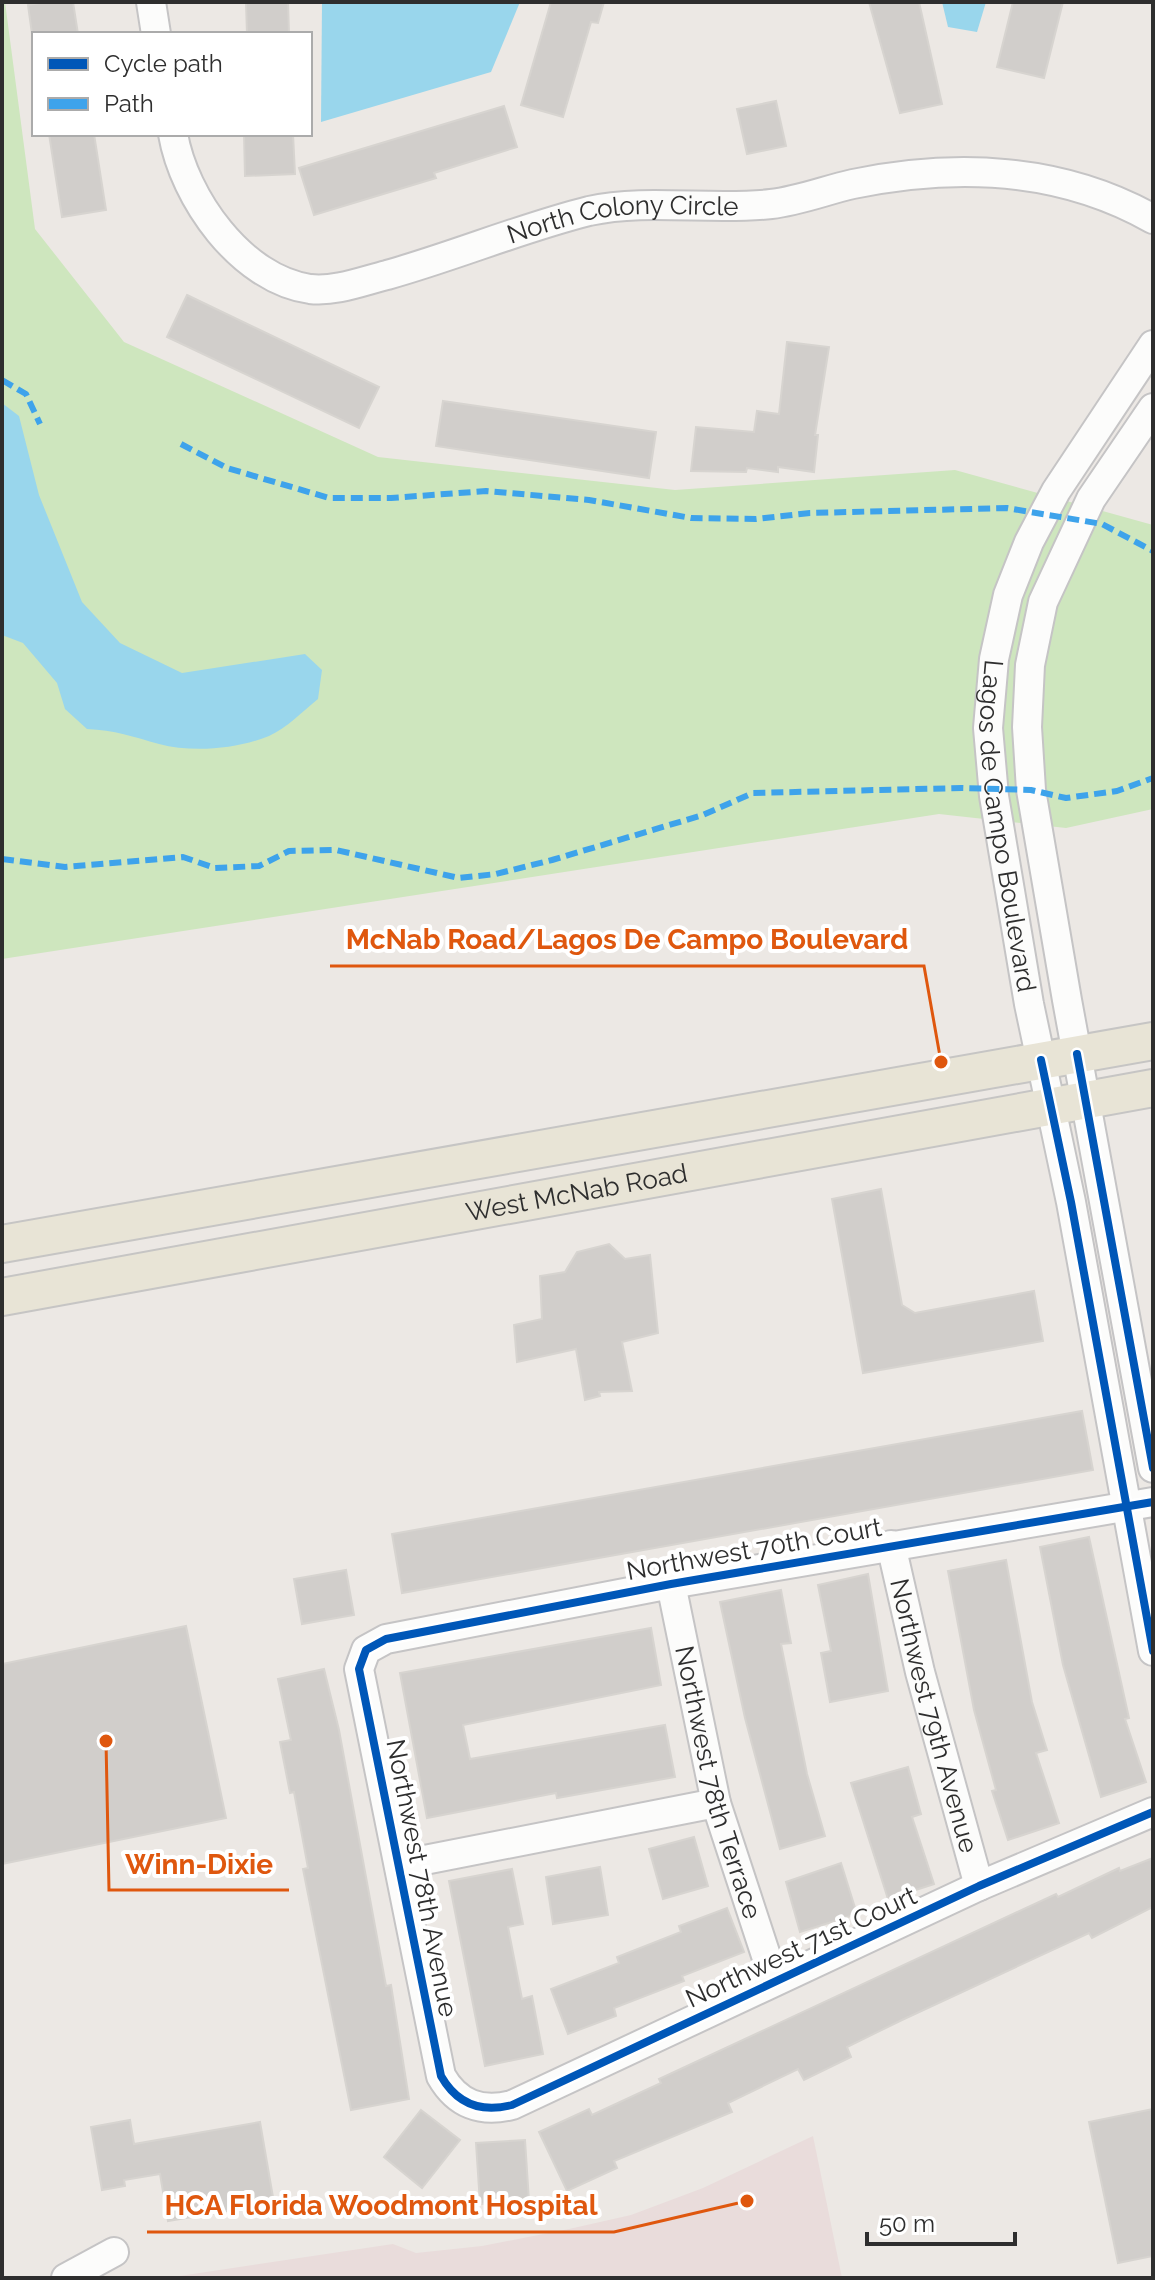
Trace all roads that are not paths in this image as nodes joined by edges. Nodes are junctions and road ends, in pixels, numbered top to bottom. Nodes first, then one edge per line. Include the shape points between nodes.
1 (151, 2) edge
2 (156, 32) edge
3 (174, 136) edge
4 (1153, 219) edge
5 (1153, 345) edge
6 (1126, 384) junction
7 (1153, 401) edge
8 (1153, 408) edge
9 (1153, 1041) edge
10 (1077, 1054) junction
11 (1041, 1060) junction
12 (1153, 1088) edge
13 (1087, 1100) junction
14 (1052, 1106) junction
15 (673, 1124) junction
16 (562, 1194) junction
17 (2, 1244) edge
18 (2, 1297) edge
19 (1147, 1410) edge
20 (1112, 1429) junction
21 (1152, 1451) edge
22 (1140, 1504) edge
23 (891, 1545) junction
24 (671, 1584) junction
25 (366, 1650) joint
26 (1153, 1651) edge
27 (716, 1803) junction
28 (1153, 1812) edge
29 (399, 1865) junction
30 (979, 1886) junction
31 (774, 1980) junction
32 (466, 2103) joint
33 (114, 2252) dead end
34 (66, 2278) edge

1 - 2 street
3 - 4 street, North Colony Circle via 184,178 215,226 260,268 312,289 430,263 591,211 775,204 852,184 934,173 1003,172 1066,182 1128,204
5 - 6 street, Lagos de Campo Boulevard
6 - 7 street
6 - 11 street, Lagos de Campo Boulevard via 1029,542 1008,595 994,659 988,728 994,796
8 - 10 street, Lagos de Campo Boulevard via 1091,499 1065,548 1043,602 1030,665 1031,790
9 - 10 main road, West McNab Road
10 - 11 main road, West McNab Road
10 - 13 street, Lagos de Campo Boulevard
11 - 14 street, Lagos de Campo Boulevard
11 - 15 main road, West McNab Road
12 - 13 main road, West McNab Road
13 - 14 main road, West McNab Road
13 - 19 street, Lagos de Campo Boulevard
14 - 16 main road, West McNab Road
14 - 20 street, Lagos de Campo Boulevard
15 - 16 main road via 674,1147 668,1155 587,1169
15 - 17 main road, West McNab Road
16 - 18 main road, West McNab Road
19 - 20 street
19 - 21 street, Lagos de Campo Boulevard
20 - 21 street
20 - 22 street, Lagos de Campo Boulevard
22 - 23 street, Northwest 70th Court
22 - 26 street, Lagos de Campo Boulevard
23 - 24 street, Northwest 70th Court
23 - 30 street, Northwest 79th Avenue
24 - 25 street, Northwest 70th Court via 386,1639
24 - 27 street, Northwest 78th Terrace
25 - 29 street, Northwest 78th Avenue via 359,1669
27 - 29 street
27 - 31 street, Northwest 78th Terrace
28 - 30 street, Northwest 71st Court
29 - 32 street, Northwest 78th Avenue via 441,2076 450,2092
30 - 31 street, Northwest 71st Court
31 - 32 street, Northwest 71st Court via 512,2105 492,2110
33 - 34 street

